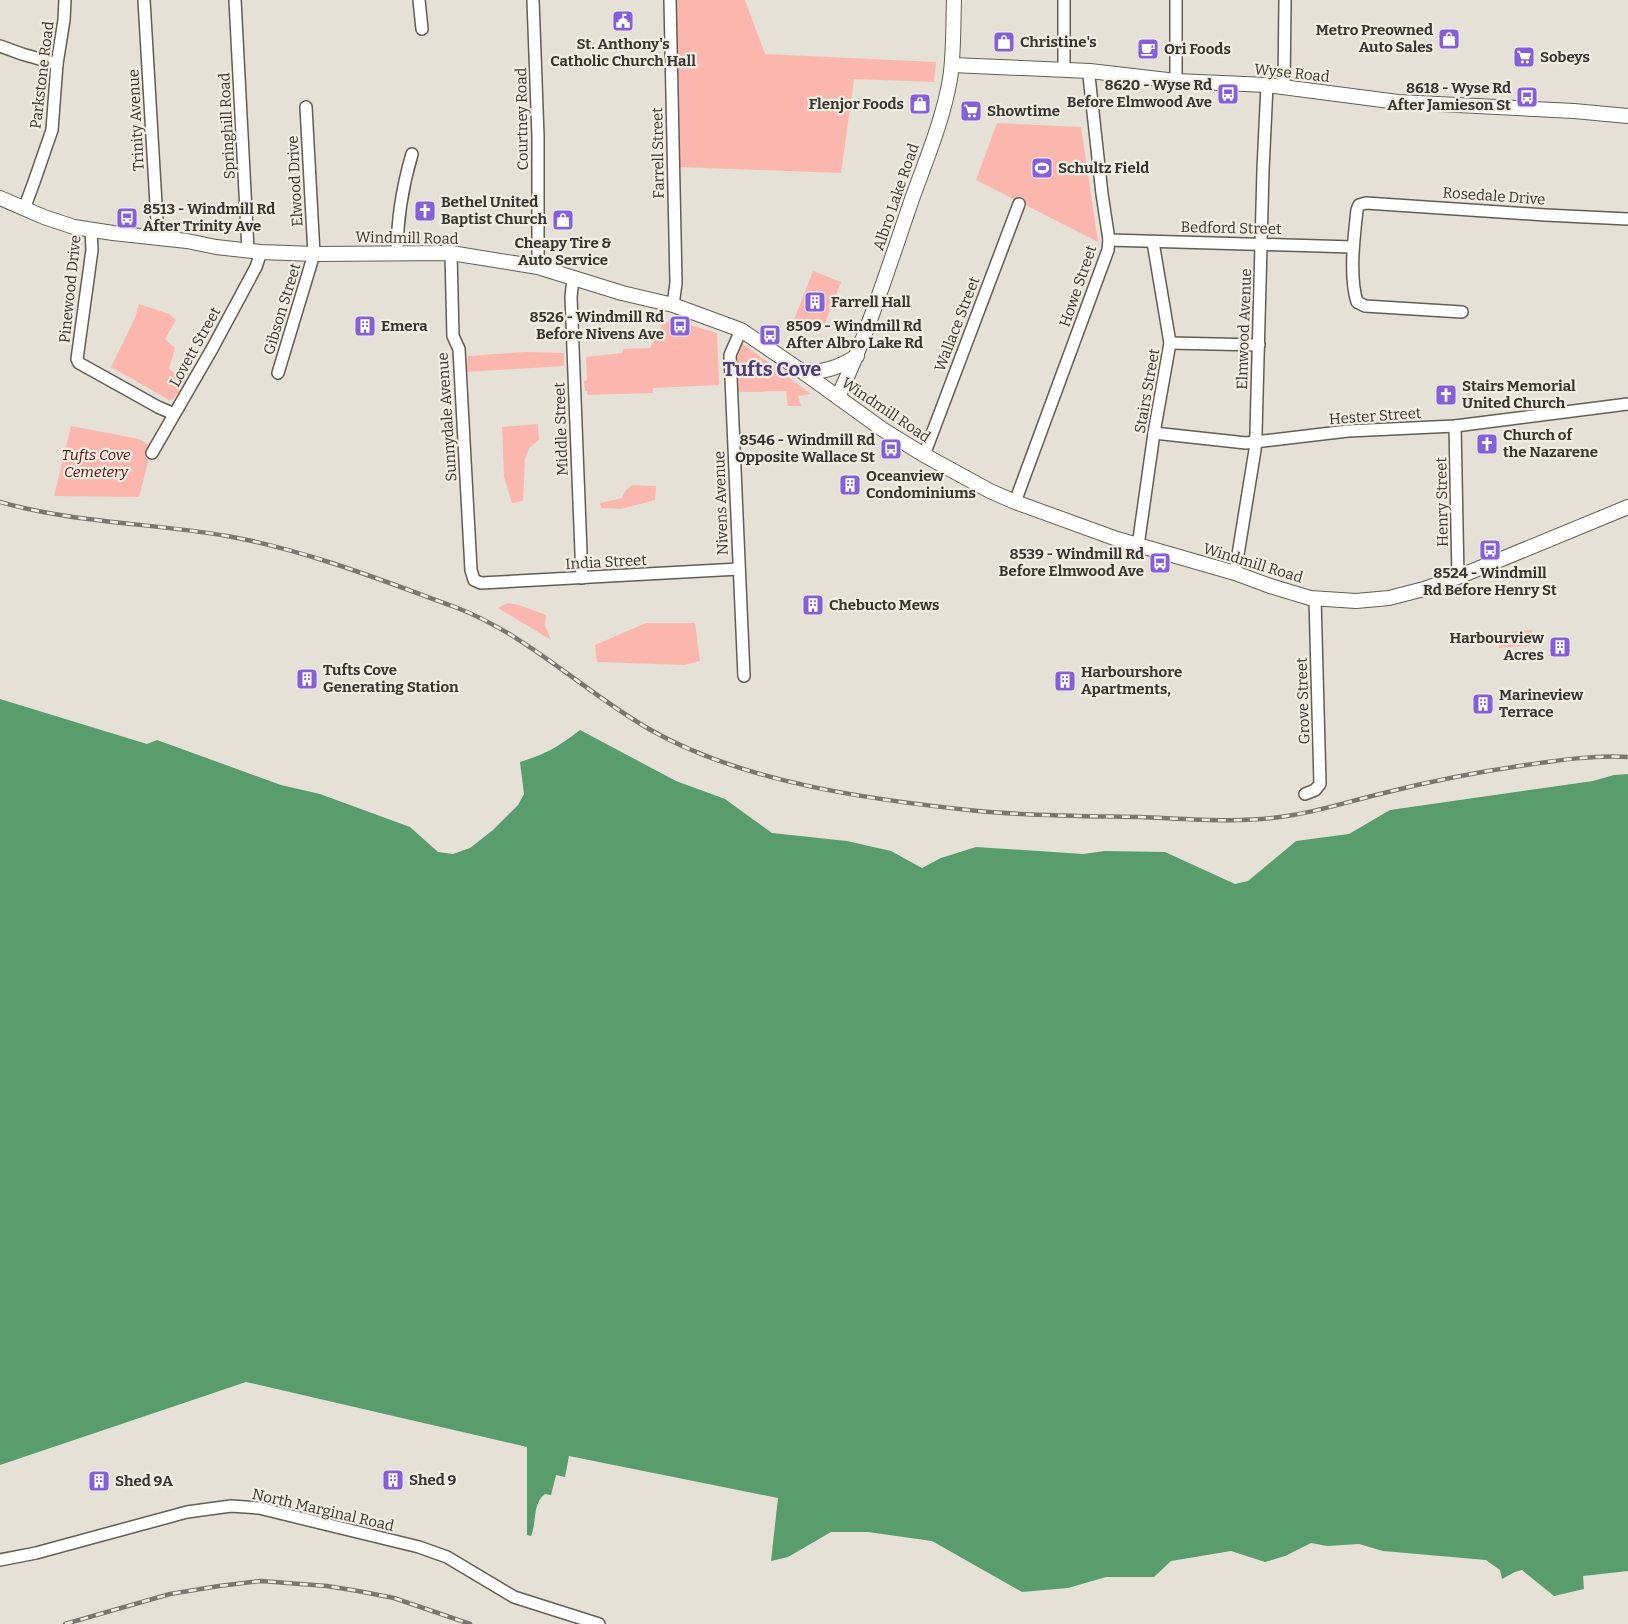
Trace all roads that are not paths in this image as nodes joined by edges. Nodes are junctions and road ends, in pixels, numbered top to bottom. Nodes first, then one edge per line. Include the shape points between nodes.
1 (65, 0) edge
2 (144, 0) edge
3 (235, 0) edge
4 (420, 0) edge
5 (533, 0) edge
6 (670, 0) edge
7 (954, 0) edge
8 (1064, 0) edge
9 (1176, 0) edge
10 (1285, 0) edge
11 (422, 29) dead end
12 (0, 46) edge
13 (58, 64) junction
14 (952, 64) junction
15 (1064, 70) junction
16 (1090, 71) junction
17 (1176, 81) junction
18 (1267, 86) junction
19 (1284, 88) junction
20 (306, 107) dead end
21 (1628, 116) edge
22 (412, 154) dead end
23 (0, 198) edge
24 (1019, 204) dead end
25 (24, 209) junction
26 (1628, 219) edge
27 (91, 229) junction
28 (158, 238) junction
29 (1109, 240) junction
30 (1152, 242) junction
31 (1262, 244) junction
32 (1354, 247) junction
33 (254, 251) junction
34 (451, 253) junction
35 (314, 254) junction
36 (397, 254) junction
37 (538, 268) junction
38 (573, 279) junction
39 (673, 305) junction
40 (1462, 312) dead end
41 (741, 330) junction
42 (1170, 344) junction
43 (1259, 345) junction
44 (857, 355) junction
45 (802, 372) junction
46 (278, 373) dead end
47 (838, 397) junction
48 (1628, 404) edge
49 (174, 414) junction
50 (1455, 426) junction
51 (1154, 433) junction
52 (1256, 442) junction
53 (152, 454) dead end
54 (924, 455) junction
55 (1015, 502) junction
56 (1628, 507) edge
57 (1138, 546) junction
58 (739, 569) junction
59 (1235, 573) junction
60 (1458, 577) junction
61 (582, 578) junction
62 (474, 580) joint
63 (1315, 598) junction
64 (744, 676) dead end
65 (1305, 794) dead end
66 (0, 1560) edge
67 (599, 1624) edge

1 - 13 street, Parkstone Road
2 - 28 street, Trinity Avenue
3 - 33 street, Springhill Road
4 - 11 street
5 - 37 street, Courtney Road
6 - 39 street, Farrell Street via 676,282
7 - 14 main road, Albro Lake Road
8 - 15 street
9 - 17 street
10 - 19 street
12 - 13 street
13 - 25 street, Parkstone Road via 52,130
14 - 15 main road, Wyse Road
14 - 44 main road, Albro Lake Road via 940,118
15 - 16 main road, Wyse Road
16 - 17 main road, Wyse Road
16 - 29 street, Howe Street
17 - 18 main road, Wyse Road
18 - 19 main road, Wyse Road
18 - 31 street, Elmwood Avenue
19 - 21 main road, Wyse Road via 1398,102
20 - 35 street, Elwood Drive
22 - 36 street via 402,187
23 - 25 main road, Windmill Road
24 - 54 street, Wallace Street
25 - 27 main road, Windmill Road via 74,227
26 - 32 street, Rosedale Drive via 1366,203 1359,205 1357,210
27 - 28 main road, Windmill Road
27 - 49 street, Pinewood Drive via 92,250 76,359
28 - 33 main road, Windmill Road
29 - 30 street, Bedford Street
29 - 55 street, Howe Street
30 - 31 street, Bedford Street
30 - 42 street, Stairs Street
31 - 32 street, Bedford Street
31 - 43 street, Elmwood Avenue
32 - 40 street via 1354,293 1357,302 1365,306
33 - 35 main road, Windmill Road
33 - 49 street, Lovett Street via 256,267
34 - 36 main road, Windmill Road
34 - 37 main road, Windmill Road
34 - 62 street, Sunnydale Avenue via 453,336 459,350 470,570
35 - 36 main road, Windmill Road
35 - 46 street, Gibson Street
37 - 38 main road, Windmill Road
38 - 39 main road, Windmill Road
38 - 61 street, Middle Street via 571,297
39 - 41 main road, Windmill Road
41 - 45 main road, Windmill Road
41 - 58 street, Nivens Avenue via 730,356
42 - 43 street
42 - 51 street, Stairs Street
43 - 52 street, Elmwood Avenue
44 - 45 main road via 843,365 821,372
44 - 47 main road, Albro Lake Road
45 - 47 main road, Windmill Road
47 - 54 main road, Windmill Road
48 - 50 street, Hester Street
49 - 53 street, Lovett Street
50 - 52 street, Hester Street via 1348,431
50 - 60 street, Henry Street
51 - 52 street, Hester Street
51 - 57 street, Stairs Street
52 - 59 street, Elmwood Avenue
54 - 55 main road, Windmill Road
55 - 57 main road, Windmill Road
56 - 60 main road, Windmill Road
57 - 59 main road, Windmill Road
58 - 61 street, India Street
58 - 64 street, Nivens Avenue
59 - 63 main road, Windmill Road
60 - 63 main road, Windmill Road via 1389,598 1356,601
61 - 62 street, India Street via 481,583
63 - 65 street, Grove Street via 1320,784
66 - 67 street, North Marginal Road via 187,1512 231,1506 259,1508 419,1547 446,1557 514,1597

